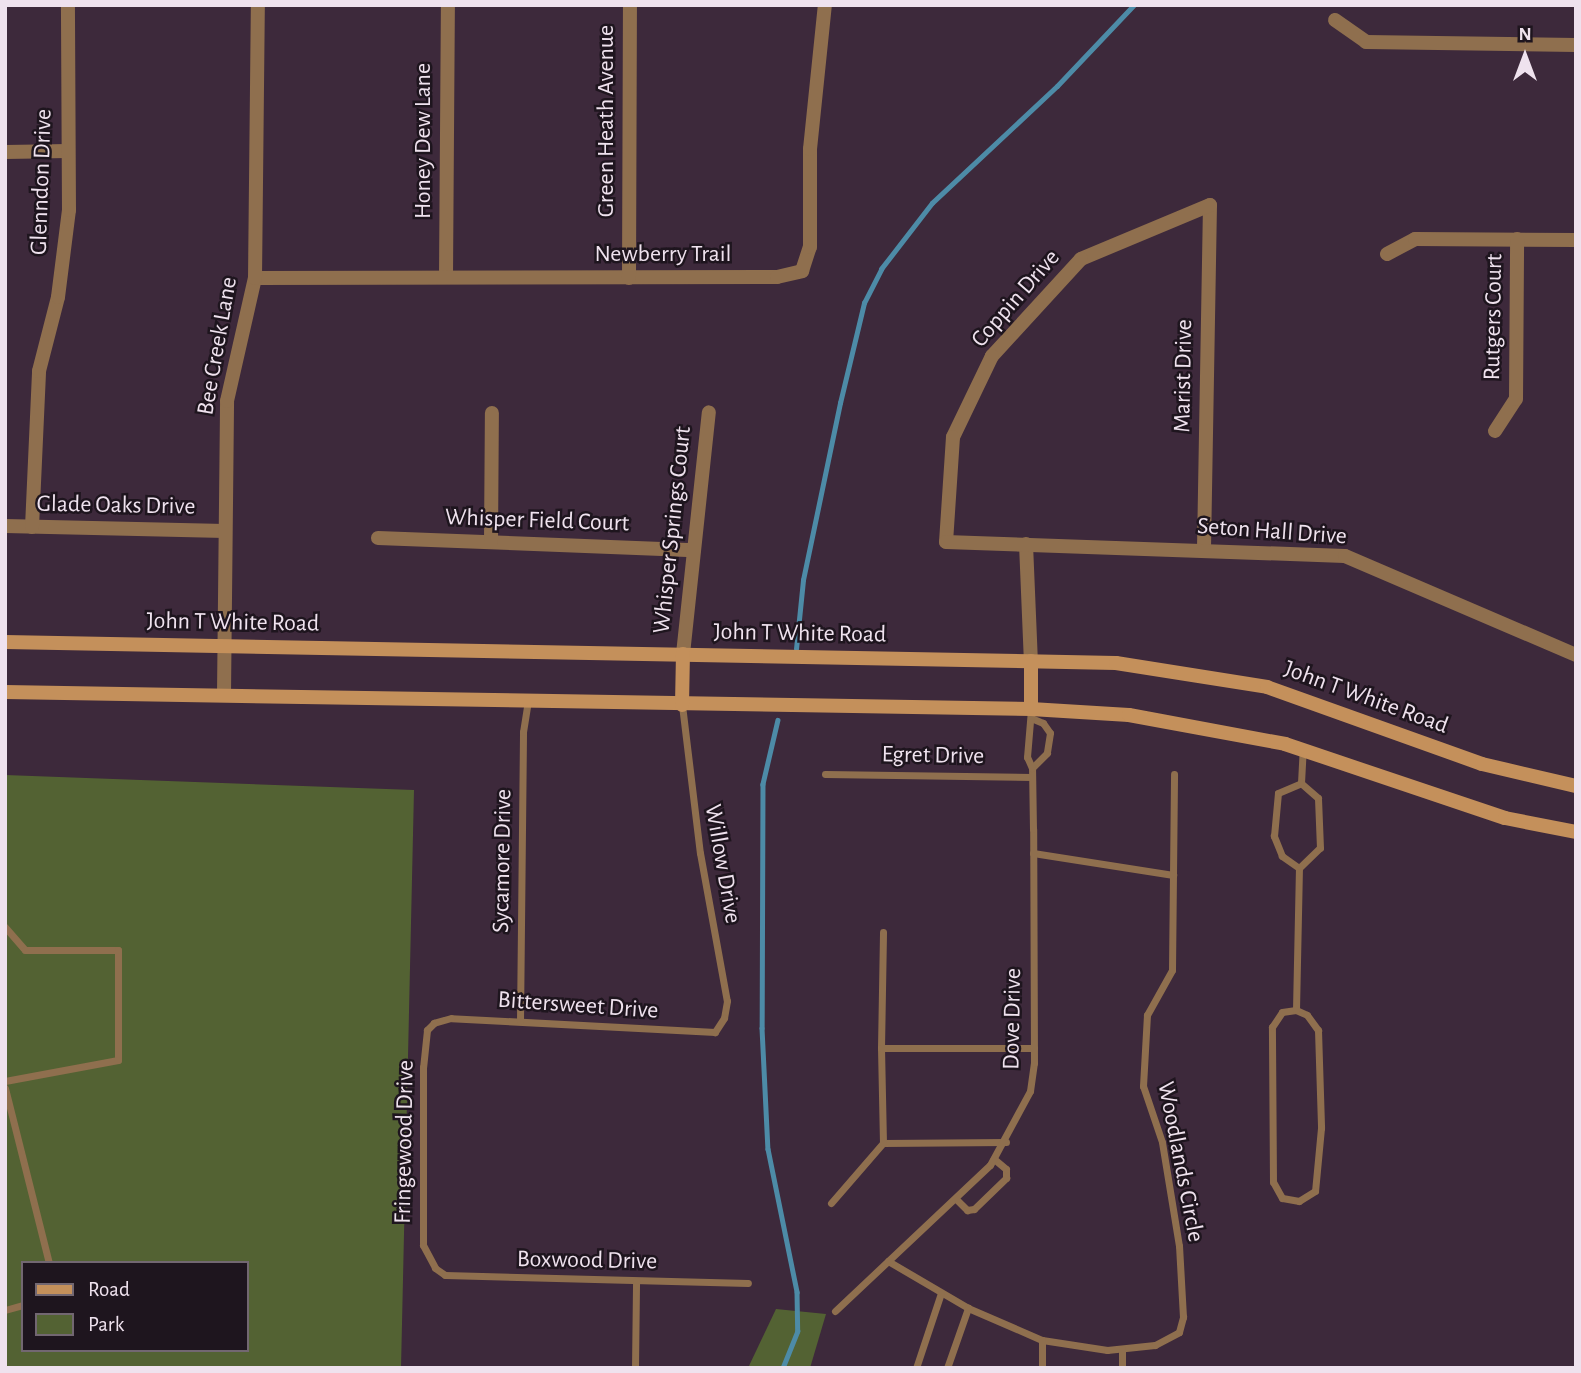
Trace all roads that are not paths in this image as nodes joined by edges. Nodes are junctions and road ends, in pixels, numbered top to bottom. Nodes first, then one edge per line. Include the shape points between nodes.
1 (68, 5) edge
2 (258, 5) edge
3 (448, 5) edge
4 (630, 5) edge
5 (825, 5) edge
6 (1335, 20) dead end
7 (1576, 45) edge
8 (68, 151) junction
9 (5, 152) edge
10 (1210, 205) joint
11 (1517, 239) junction
12 (1576, 240) edge
13 (1387, 254) dead end
14 (446, 277) junction
15 (255, 278) junction
16 (629, 278) junction
17 (709, 412) dead end
18 (492, 414) dead end
19 (1495, 431) dead end
20 (5, 526) edge
21 (32, 527) junction
22 (225, 531) junction
23 (379, 538) dead end
24 (491, 542) junction
25 (946, 542) joint
26 (1026, 544) junction
27 (1204, 548) junction
28 (694, 550) junction
29 (5, 642) edge
30 (225, 646) junction
31 (683, 654) junction
32 (1576, 655) edge
33 (1031, 662) junction
34 (5, 692) edge
35 (224, 694) junction
36 (528, 701) junction
37 (682, 705) junction
38 (1031, 714) junction
39 (1303, 750) junction
40 (1032, 768) junction
41 (825, 774) dead end
42 (1174, 774) dead end
43 (1032, 777) junction
44 (1301, 783) junction
45 (1576, 786) edge
46 (1576, 832) edge
47 (1034, 853) junction
48 (1299, 868) junction
49 (1173, 875) junction
50 (5, 927) edge
51 (883, 932) dead end
52 (1296, 1010) junction
53 (520, 1021) junction
54 (434, 1023) joint
55 (718, 1028) joint
56 (881, 1048) junction
57 (1034, 1048) junction
58 (5, 1081) edge
59 (5, 1088) edge
60 (1006, 1142) junction
61 (883, 1143) junction
62 (994, 1159) junction
63 (956, 1199) junction
64 (831, 1203) dead end
65 (48, 1261) edge
66 (432, 1261) joint
67 (888, 1261) junction
68 (636, 1281) junction
69 (748, 1283) dead end
70 (941, 1293) junction
71 (968, 1308) junction
72 (835, 1311) dead end
73 (1042, 1340) junction
74 (1122, 1349) junction
75 (635, 1368) edge
76 (916, 1368) edge
77 (947, 1368) edge
78 (1042, 1368) edge
79 (1122, 1368) edge

1 - 8 street, Glenndon Drive
2 - 15 street, Bee Creek Lane
3 - 14 street, Honey Dew Lane
4 - 16 street, Green Heath Avenue
5 - 16 street, Newberry Trail via 810,149 810,247 802,271 777,277
6 - 7 street via 1366,42
8 - 9 street
8 - 21 street, Glenndon Drive via 69,210 58,297 39,371
10 - 25 street, Coppin Drive via 1081,260 992,356 953,437
10 - 27 street, Marist Drive
11 - 12 street
11 - 13 street via 1415,239
11 - 19 street, Rutgers Court via 1516,399
14 - 15 street, Newberry Trail
14 - 16 street, Newberry Trail
15 - 22 street, Bee Creek Lane via 227,401
17 - 28 street, Whisper Springs Court
18 - 24 street
20 - 21 street, Glade Oaks Drive
21 - 22 street, Glade Oaks Drive
22 - 30 street, Bee Creek Lane
23 - 24 street, Whisper Field Court
24 - 28 street, Whisper Field Court
25 - 26 street, Seton Hall Drive
26 - 27 street, Seton Hall Drive
26 - 33 street
27 - 32 street, Seton Hall Drive via 1345,556
28 - 31 street, Whisper Springs Court
29 - 30 main road, John T White Road
30 - 31 main road, John T White Road
30 - 35 street, Bee Creek Lane
31 - 33 main road, John T White Road
31 - 37 main road
33 - 38 main road
33 - 45 main road, John T White Road via 1116,663 1267,687 1482,764
34 - 35 main road
35 - 36 main road
36 - 37 main road
36 - 53 lane, Sycamore Drive via 523,732
37 - 38 main road
37 - 55 lane, Willow Drive via 696,827 727,1001
38 - 39 main road via 1184,723
38 - 40 lane via 1027,757
38 - 40 lane via 1049,733 1047,753
39 - 44 lane
39 - 46 main road via 1505,818
40 - 43 lane
41 - 43 lane, Egret Drive
42 - 49 lane, Woodlands Circle
43 - 47 lane, Dove Drive
44 - 48 lane via 1318,798 1320,848
44 - 48 lane via 1279,793 1274,836 1282,856
47 - 49 lane
47 - 57 lane, Dove Drive
48 - 52 lane
49 - 74 lane, Woodlands Circle via 1172,970 1147,1015 1143,1086 1161,1142 1179,1246 1183,1317 1172,1338
50 - 58 lane via 25,950 118,950 118,1059
51 - 56 lane
52 - 52 lane via 1283,1012 1272,1027 1273,1182 1283,1198 1299,1200 1315,1191 1321,1128 1318,1030 1307,1015
53 - 54 lane, Bittersweet Drive via 451,1018
53 - 55 lane, Bittersweet Drive via 669,1032
54 - 66 lane, Fringewood Drive via 427,1030 423,1067 423,1245
56 - 57 lane
56 - 61 lane
57 - 60 lane, Dove Drive via 1030,1091
59 - 65 lane
60 - 61 lane
60 - 62 lane, Dove Drive
61 - 64 lane
62 - 63 lane, Dove Drive
62 - 63 lane via 1006,1170 1006,1178 974,1209 967,1210
63 - 67 lane, Dove Drive
66 - 68 lane, Boxwood Drive via 445,1275
67 - 70 lane, Woodlands Circle
67 - 72 lane, Dove Drive
68 - 69 lane, Boxwood Drive
68 - 75 lane
70 - 71 lane, Woodlands Circle
70 - 76 lane
71 - 73 lane, Woodlands Circle
71 - 77 lane
73 - 74 lane, Woodlands Circle
73 - 78 lane
74 - 79 lane

